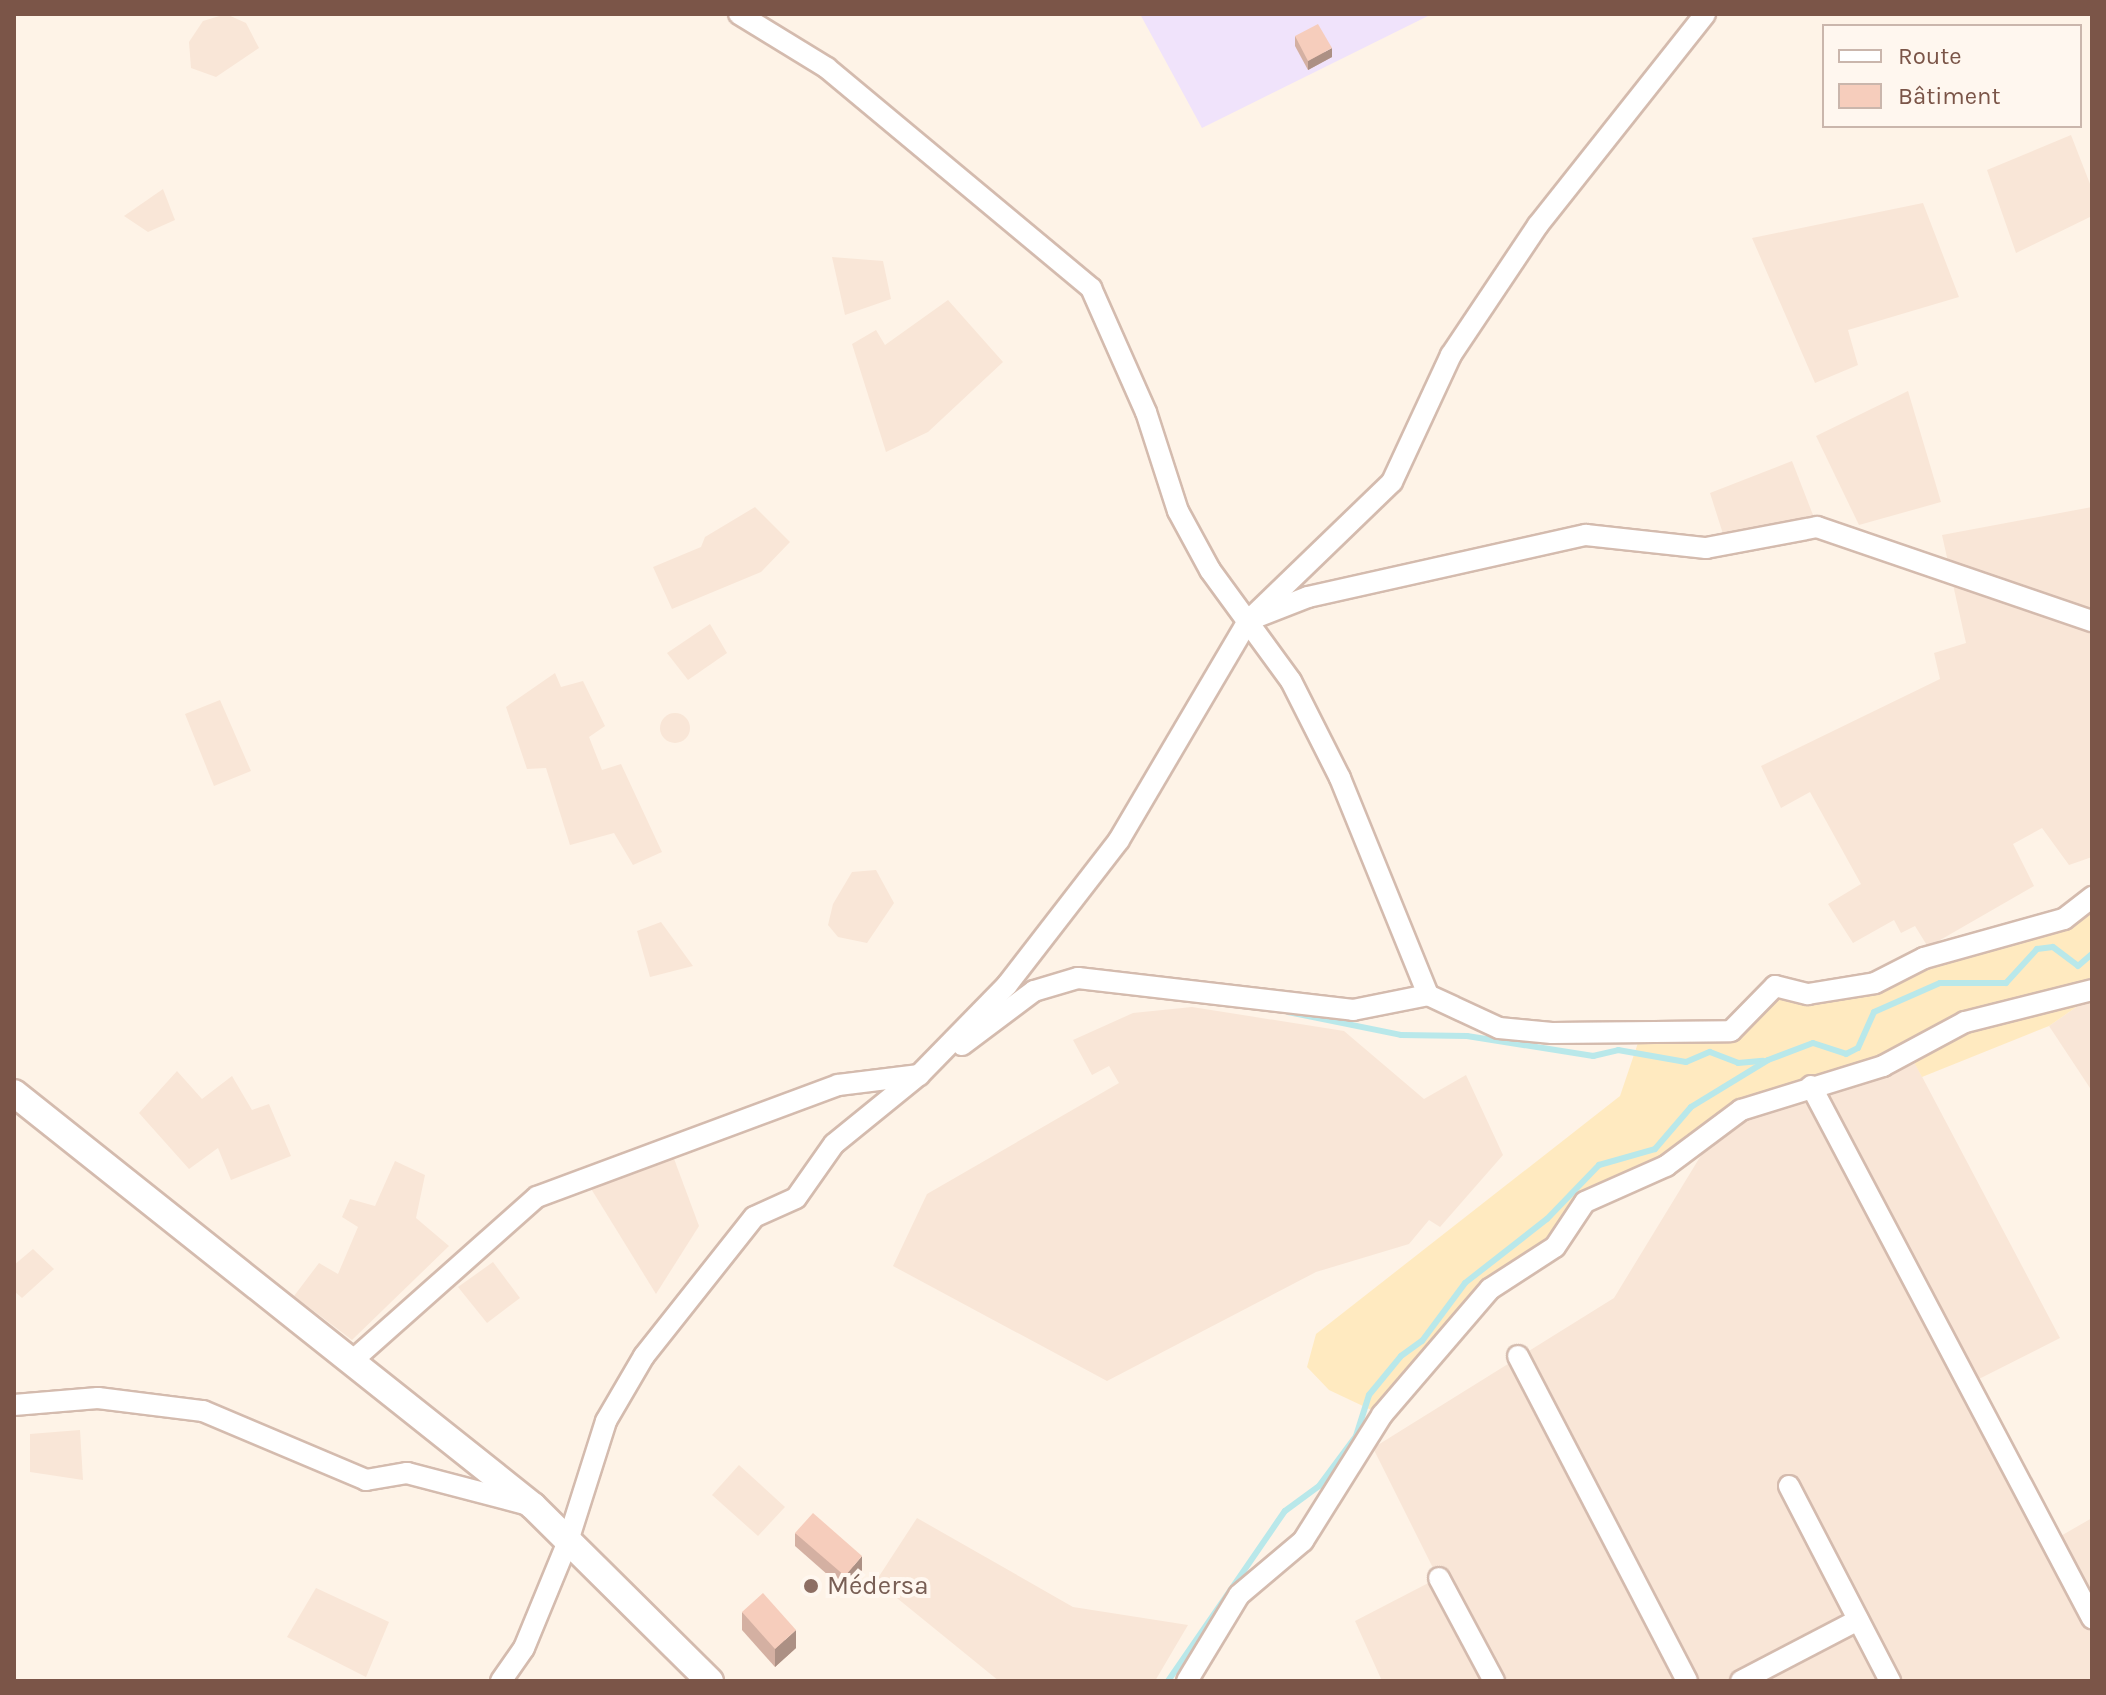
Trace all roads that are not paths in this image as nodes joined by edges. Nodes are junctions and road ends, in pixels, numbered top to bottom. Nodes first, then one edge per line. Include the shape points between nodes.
1 (739, 14) edge
2 (1705, 14) edge
3 (1248, 621) junction
4 (2092, 621) edge
5 (2092, 897) edge
6 (2092, 990) edge
7 (1428, 995) junction
8 (919, 1075) junction
9 (1811, 1086) junction
10 (14, 1093) edge
11 (1518, 1356) dead end
12 (352, 1361) junction
13 (14, 1405) edge
14 (1789, 1486) dead end
15 (533, 1506) junction
16 (568, 1541) junction
17 (1439, 1578) dead end
18 (2092, 1618) edge
19 (1858, 1620) junction
20 (501, 1681) edge
21 (710, 1681) edge
22 (1187, 1681) edge
23 (1494, 1681) edge
24 (1687, 1681) edge
25 (1741, 1681) edge
26 (1890, 1681) edge

1 - 3 street via 827,68 986,206 1083,278 1146,412 1178,511
2 - 3 street via 1538,225 1451,355 1392,482
3 - 4 street via 1308,597 1586,535 1706,548 1817,527
3 - 7 street via 1291,681 1340,778
3 - 8 street via 1119,840 1007,985
5 - 7 street via 2064,919 1924,958 1875,983 1808,994 1775,986 1731,1031 1499,1028
6 - 9 street via 1965,1022 1883,1066
7 - 8 street via 1353,1010 1078,978 1034,991
8 - 12 street via 838,1085 537,1197
8 - 16 street via 834,1144 796,1198 754,1217 644,1356 606,1421
9 - 18 street
9 - 22 street via 1741,1110 1666,1166 1603,1190 1585,1202 1555,1247 1490,1289 1382,1415 1303,1541 1239,1595
10 - 12 street
11 - 24 street
12 - 15 street
13 - 15 street via 98,1398 203,1411 366,1480 407,1473
14 - 19 street
15 - 16 street
16 - 20 street via 524,1648
16 - 21 street
17 - 23 street
19 - 25 street
19 - 26 street

